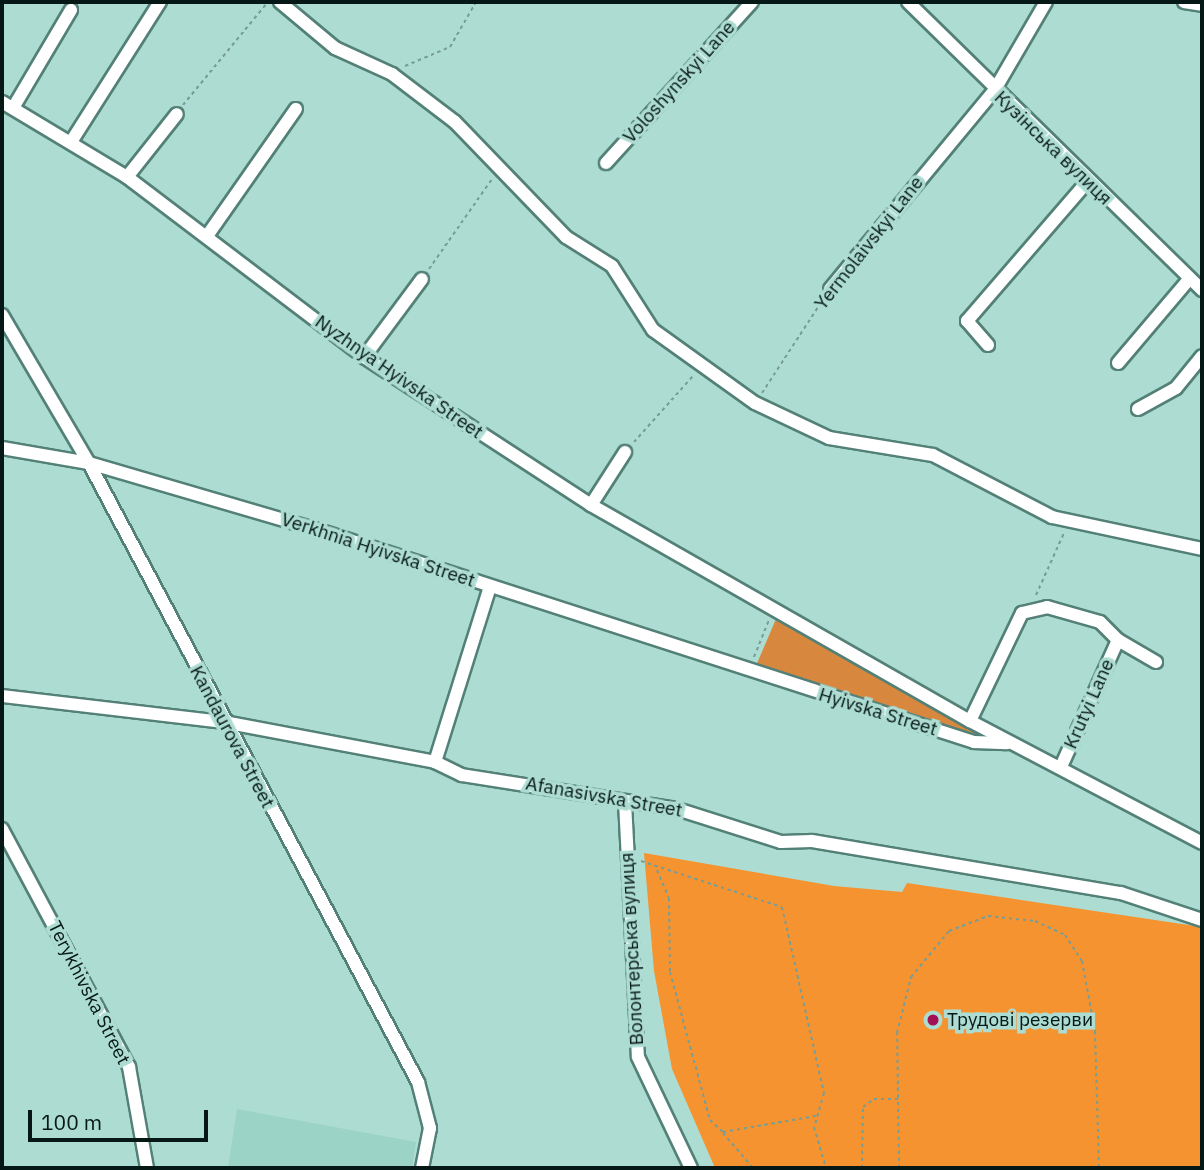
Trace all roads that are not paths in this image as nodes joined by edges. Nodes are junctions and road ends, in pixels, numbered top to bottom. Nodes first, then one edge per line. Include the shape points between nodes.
1 (160, 2) edge
2 (280, 2) edge
3 (752, 2) edge
4 (908, 2) edge
5 (1046, 2) edge
6 (1184, 2) edge
7 (1202, 5) edge
8 (71, 10) dead end
9 (994, 91) junction
10 (7, 105) edge
11 (296, 109) dead end
12 (177, 114) dead end
13 (71, 142) junction
14 (606, 163) dead end
15 (127, 177) junction
16 (1088, 181) junction
17 (208, 236) junction
18 (422, 278) road end
19 (1190, 278) junction
20 (830, 289) road end
21 (1202, 289) edge
22 (2, 315) edge
23 (988, 345) dead end
24 (1202, 356) edge
25 (364, 357) junction
26 (1118, 363) dead end
27 (1138, 409) dead end
28 (2, 447) edge
29 (625, 453) road end
30 (89, 463) junction
31 (591, 505) junction
32 (1202, 549) edge
33 (490, 586) junction
34 (774, 609) joint
35 (1118, 640) junction
36 (1156, 662) dead end
37 (748, 672) joint
38 (2, 696) edge
39 (970, 721) junction
40 (223, 722) junction
41 (1010, 743) junction
42 (435, 762) junction
43 (1061, 767) junction
44 (625, 802) junction
45 (2, 829) edge
46 (1202, 843) edge
47 (1202, 920) edge
48 (147, 1168) edge
49 (422, 1168) edge
50 (691, 1168) edge

1 - 13 street
2 - 32 street via 335,48 392,74 500,166 566,237 612,266 653,330 755,403 829,438 933,455 1069,521
3 - 14 street, Voloshynskyi Lane
4 - 9 street, Кузінська вулиця
5 - 9 street, Yermolaivskyi Lane
6 - 7 street
8 - 10 street
9 - 16 street, Кузінська вулиця
9 - 20 street, Yermolaivskyi Lane
10 - 13 street, Nyzhnya Hyivska Street
11 - 17 street
12 - 15 street
13 - 15 street, Nyzhnya Hyivska Street
15 - 17 street, Nyzhnya Hyivska Street
16 - 19 street, Кузінська вулиця
16 - 23 street via 967,321
17 - 25 street, Nyzhnya Hyivska Street
18 - 25 street
19 - 21 street, Кузінська вулиця
19 - 26 street
22 - 30 street, Kandaurova Street
24 - 27 street via 1176,388
25 - 31 street, Nyzhnya Hyivska Street
28 - 30 street, Verkhnia Hyivska Street
29 - 31 street
30 - 33 street, Verkhnia Hyivska Street
30 - 40 street, Kandaurova Street
31 - 34 street, Nyzhnya Hyivska Street
33 - 37 street, Verkhnia Hyivska Street
33 - 42 street
34 - 39 street, Hyivska Street
35 - 36 street, Krutyi Lane
35 - 39 street, Krutyi Lane via 1111,628 1083,615 1030,609 1014,622
35 - 43 street, Krutyi Lane
37 - 41 street, Hyivska Street via 974,742
38 - 40 street, Afanasivska Street
39 - 41 street, Hyivska Street
40 - 42 street, Afanasivska Street
40 - 49 street, Kandaurova Street via 418,1082 430,1128
41 - 43 street, Hyivska Street
42 - 44 street, Afanasivska Street via 462,775
43 - 46 street, Hyivska Street
44 - 47 street, Afanasivska Street via 677,809 781,842 812,841 1121,893
44 - 50 street, Волонтерська вулиця via 638,1057
45 - 48 street, Terykhivska Street via 129,1067

